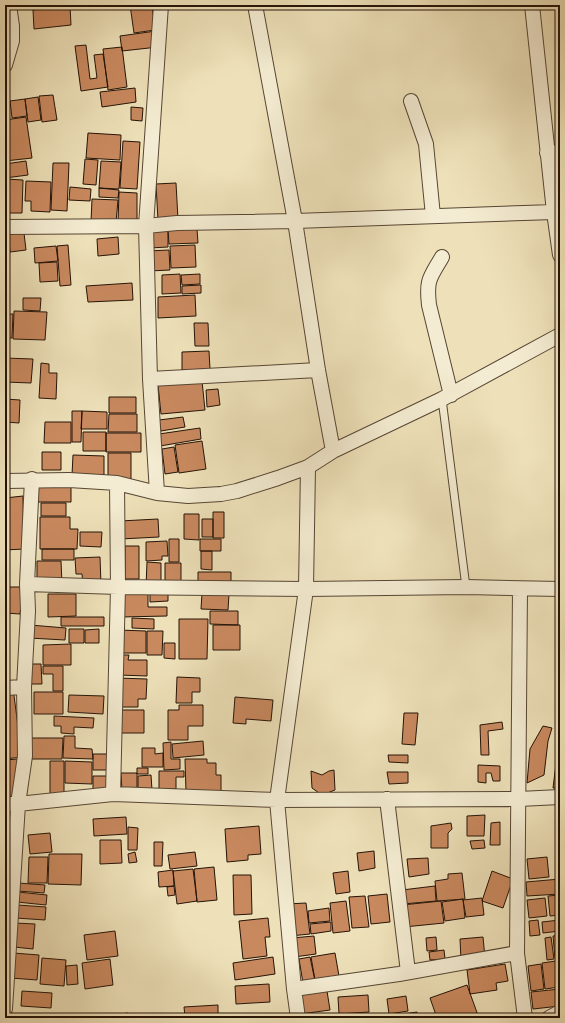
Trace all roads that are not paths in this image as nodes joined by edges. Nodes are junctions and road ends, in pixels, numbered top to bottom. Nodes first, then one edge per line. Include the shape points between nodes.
1 (9, 5) edge
2 (161, 5) edge
3 (255, 5) edge
4 (532, 5) edge
5 (5, 65) edge
6 (411, 101) dead end
7 (554, 152) edge
8 (554, 212) junction
9 (433, 216) junction
10 (295, 221) junction
11 (146, 226) junction
12 (5, 227) edge
13 (560, 255) edge
14 (442, 257) dead end
15 (560, 335) edge
16 (318, 370) junction
17 (150, 379) junction
18 (446, 397) junction
19 (333, 451) junction
20 (308, 467) junction
21 (32, 479) junction
22 (5, 481) edge
23 (117, 483) junction
24 (157, 493) junction
25 (27, 584) junction
26 (118, 587) junction
27 (466, 587) junction
28 (306, 589) junction
29 (520, 589) junction
30 (560, 589) edge
31 (24, 687) junction
32 (5, 688) edge
33 (113, 794) junction
34 (560, 797) edge
35 (387, 799) junction
36 (519, 799) junction
37 (277, 800) junction
38 (12, 804) edge
39 (517, 953) junction
40 (408, 972) junction
41 (294, 989) junction
42 (5, 1009) edge
43 (560, 1012) edge
44 (298, 1018) edge
45 (525, 1018) edge
46 (549, 1018) edge

1 - 5 street via 12,41
2 - 11 street
3 - 10 street
4 - 7 street
6 - 9 street via 426,144
7 - 8 street
8 - 9 street
8 - 13 street
9 - 10 street
10 - 11 street
10 - 16 street
11 - 12 street
11 - 17 street
14 - 18 street via 429,279 428,293
15 - 18 street
16 - 17 street
16 - 19 street
17 - 24 street
18 - 19 street
18 - 27 lane
19 - 20 street
20 - 24 street via 221,494 188,496
20 - 28 street
21 - 22 street
21 - 23 street
21 - 25 street
23 - 24 street
23 - 26 street
25 - 26 street
25 - 31 street
26 - 28 street
26 - 33 street
27 - 28 street
27 - 29 street
28 - 37 street
29 - 30 street
29 - 36 street
31 - 32 street
31 - 38 street via 25,756
33 - 37 street
33 - 38 street
34 - 36 street
35 - 36 street
35 - 37 street
35 - 40 street
36 - 39 street
37 - 41 street
38 - 42 street
39 - 40 street
39 - 45 street
40 - 41 street
41 - 44 street
43 - 46 street

